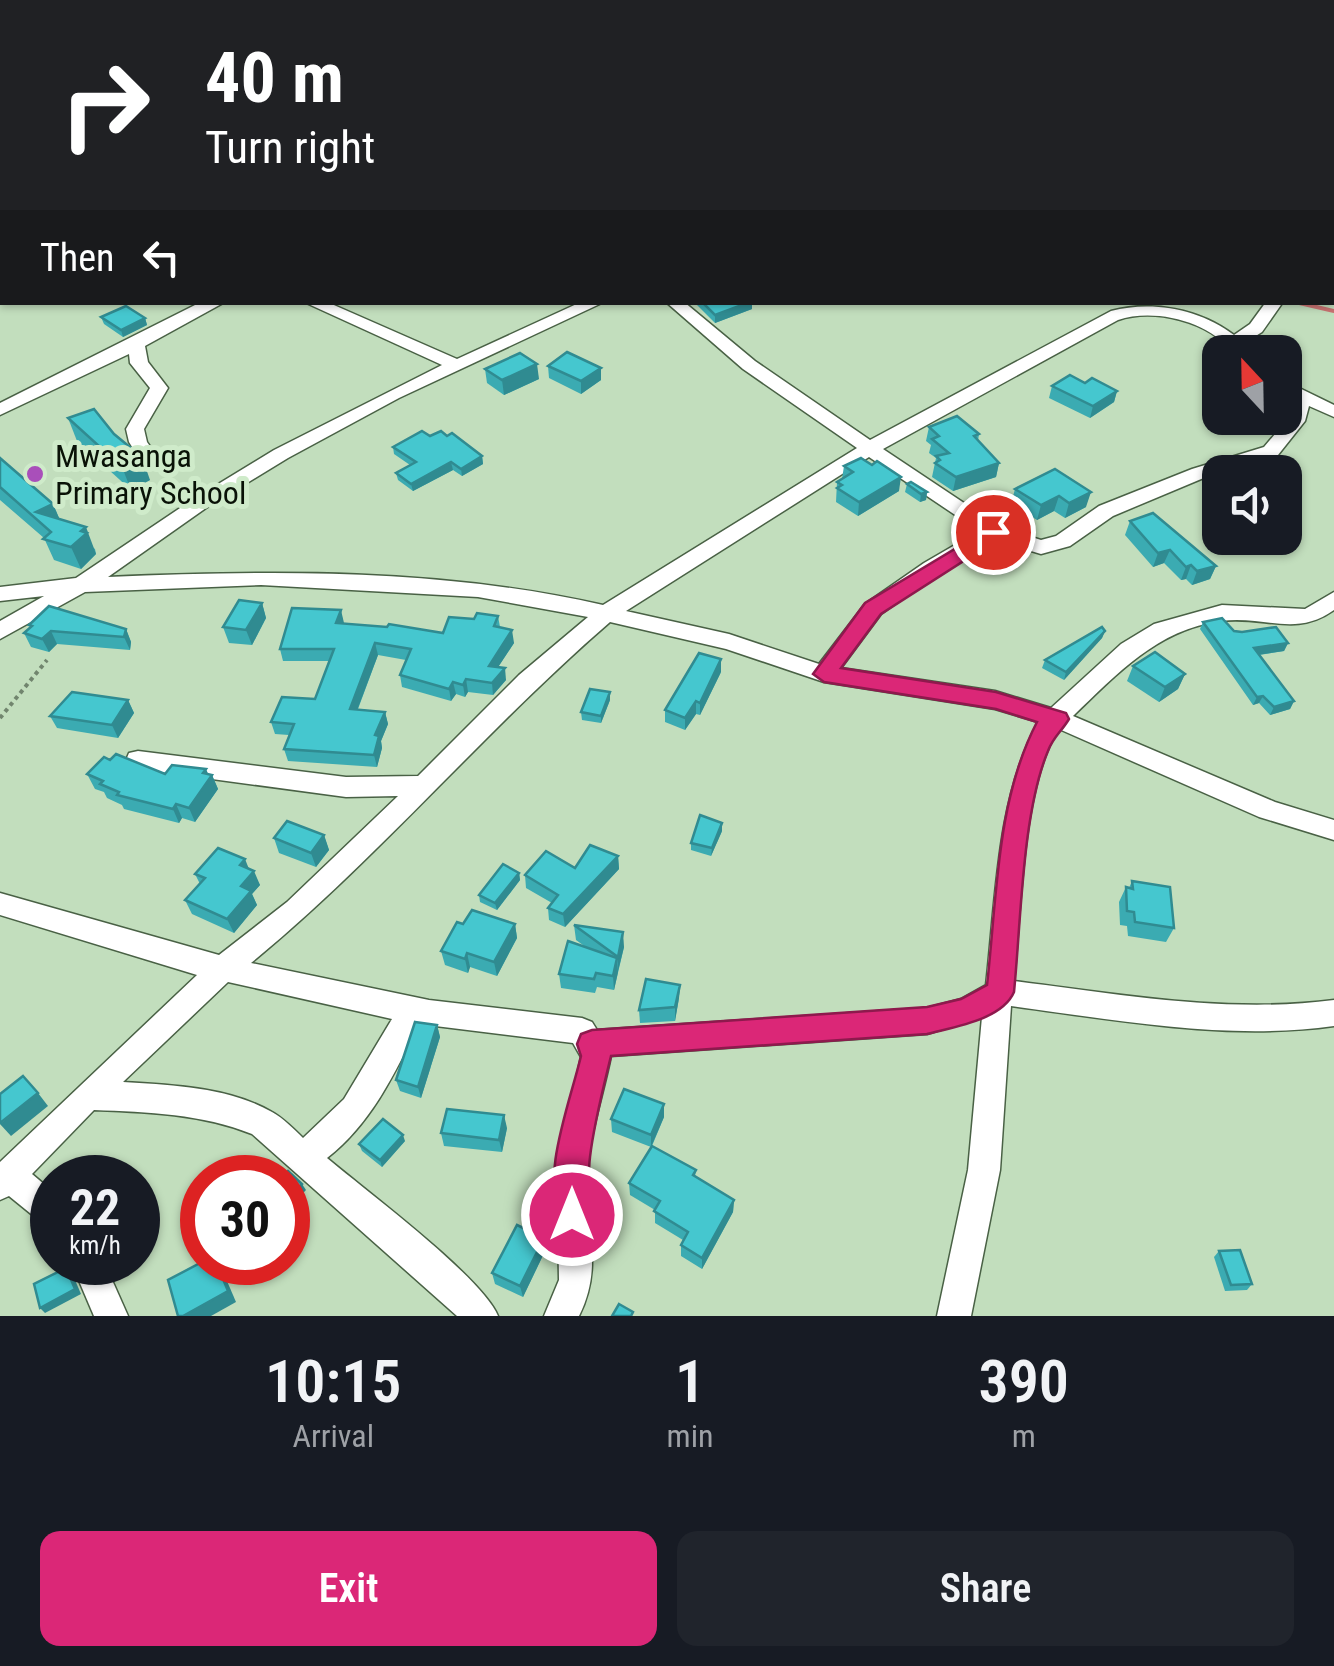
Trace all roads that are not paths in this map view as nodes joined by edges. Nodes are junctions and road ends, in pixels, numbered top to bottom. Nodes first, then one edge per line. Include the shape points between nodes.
1 (209, 305) edge
2 (319, 305) edge
3 (590, 305) edge
4 (677, 305) edge
5 (1273, 305) edge
6 (1219, 335) edge
7 (1249, 335) edge
8 (136, 344) junction
9 (459, 366) junction
10 (1302, 395) edge
11 (0, 410) edge
12 (1334, 412) edge
13 (1284, 435) edge
14 (870, 448) junction
15 (152, 465) dead end
16 (993, 532) junction
17 (81, 585) junction
18 (0, 594) edge
19 (1334, 599) edge
20 (608, 612) junction
21 (0, 631) edge
22 (824, 674) junction
23 (1058, 719) junction
24 (138, 760) edge
25 (424, 786) junction
26 (1334, 830) edge
27 (0, 904) edge
28 (223, 968) junction
29 (1000, 992) junction
30 (411, 1010) junction
31 (1334, 1013) edge
32 (592, 1044) junction
33 (88, 1095) junction
34 (301, 1155) edge
35 (307, 1155) edge
36 (310, 1162) edge
37 (4, 1180) edge
38 (30, 1197) edge
39 (97, 1285) edge
40 (111, 1316) edge
41 (481, 1316) edge
42 (561, 1316) edge
43 (954, 1316) edge

1 - 8 street
2 - 9 street
3 - 9 street
4 - 14 street
5 - 7 street
6 - 14 street via 1159,311 1122,312
8 - 11 street
8 - 15 street via 139,363 159,388 135,429
9 - 17 street via 393,394 238,479
10 - 12 street
13 - 16 street via 1271,451 1106,511 1063,541 1041,547
14 - 16 street
14 - 20 street
16 - 22 street via 873,609
17 - 18 street
17 - 20 street via 279,578 478,590
17 - 21 street
19 - 23 street via 1310,617 1222,613 1162,629 1129,650
20 - 22 street
20 - 25 street via 527,680
22 - 23 street via 996,700
23 - 26 street via 1268,810
23 - 29 street via 1047,726 1034,754 1021,802
24 - 25 street via 346,787
25 - 28 street via 296,910
27 - 28 street
28 - 30 street
28 - 33 street
29 - 31 street via 1181,1015
29 - 32 street via 927,1021
29 - 43 street via 984,1170
30 - 32 street via 582,1031
30 - 35 street via 357,1108
32 - 42 street via 596,1056 571,1180 580,1268
33 - 34 street via 236,1111
33 - 37 street
36 - 41 street
37 - 38 street
39 - 40 street

